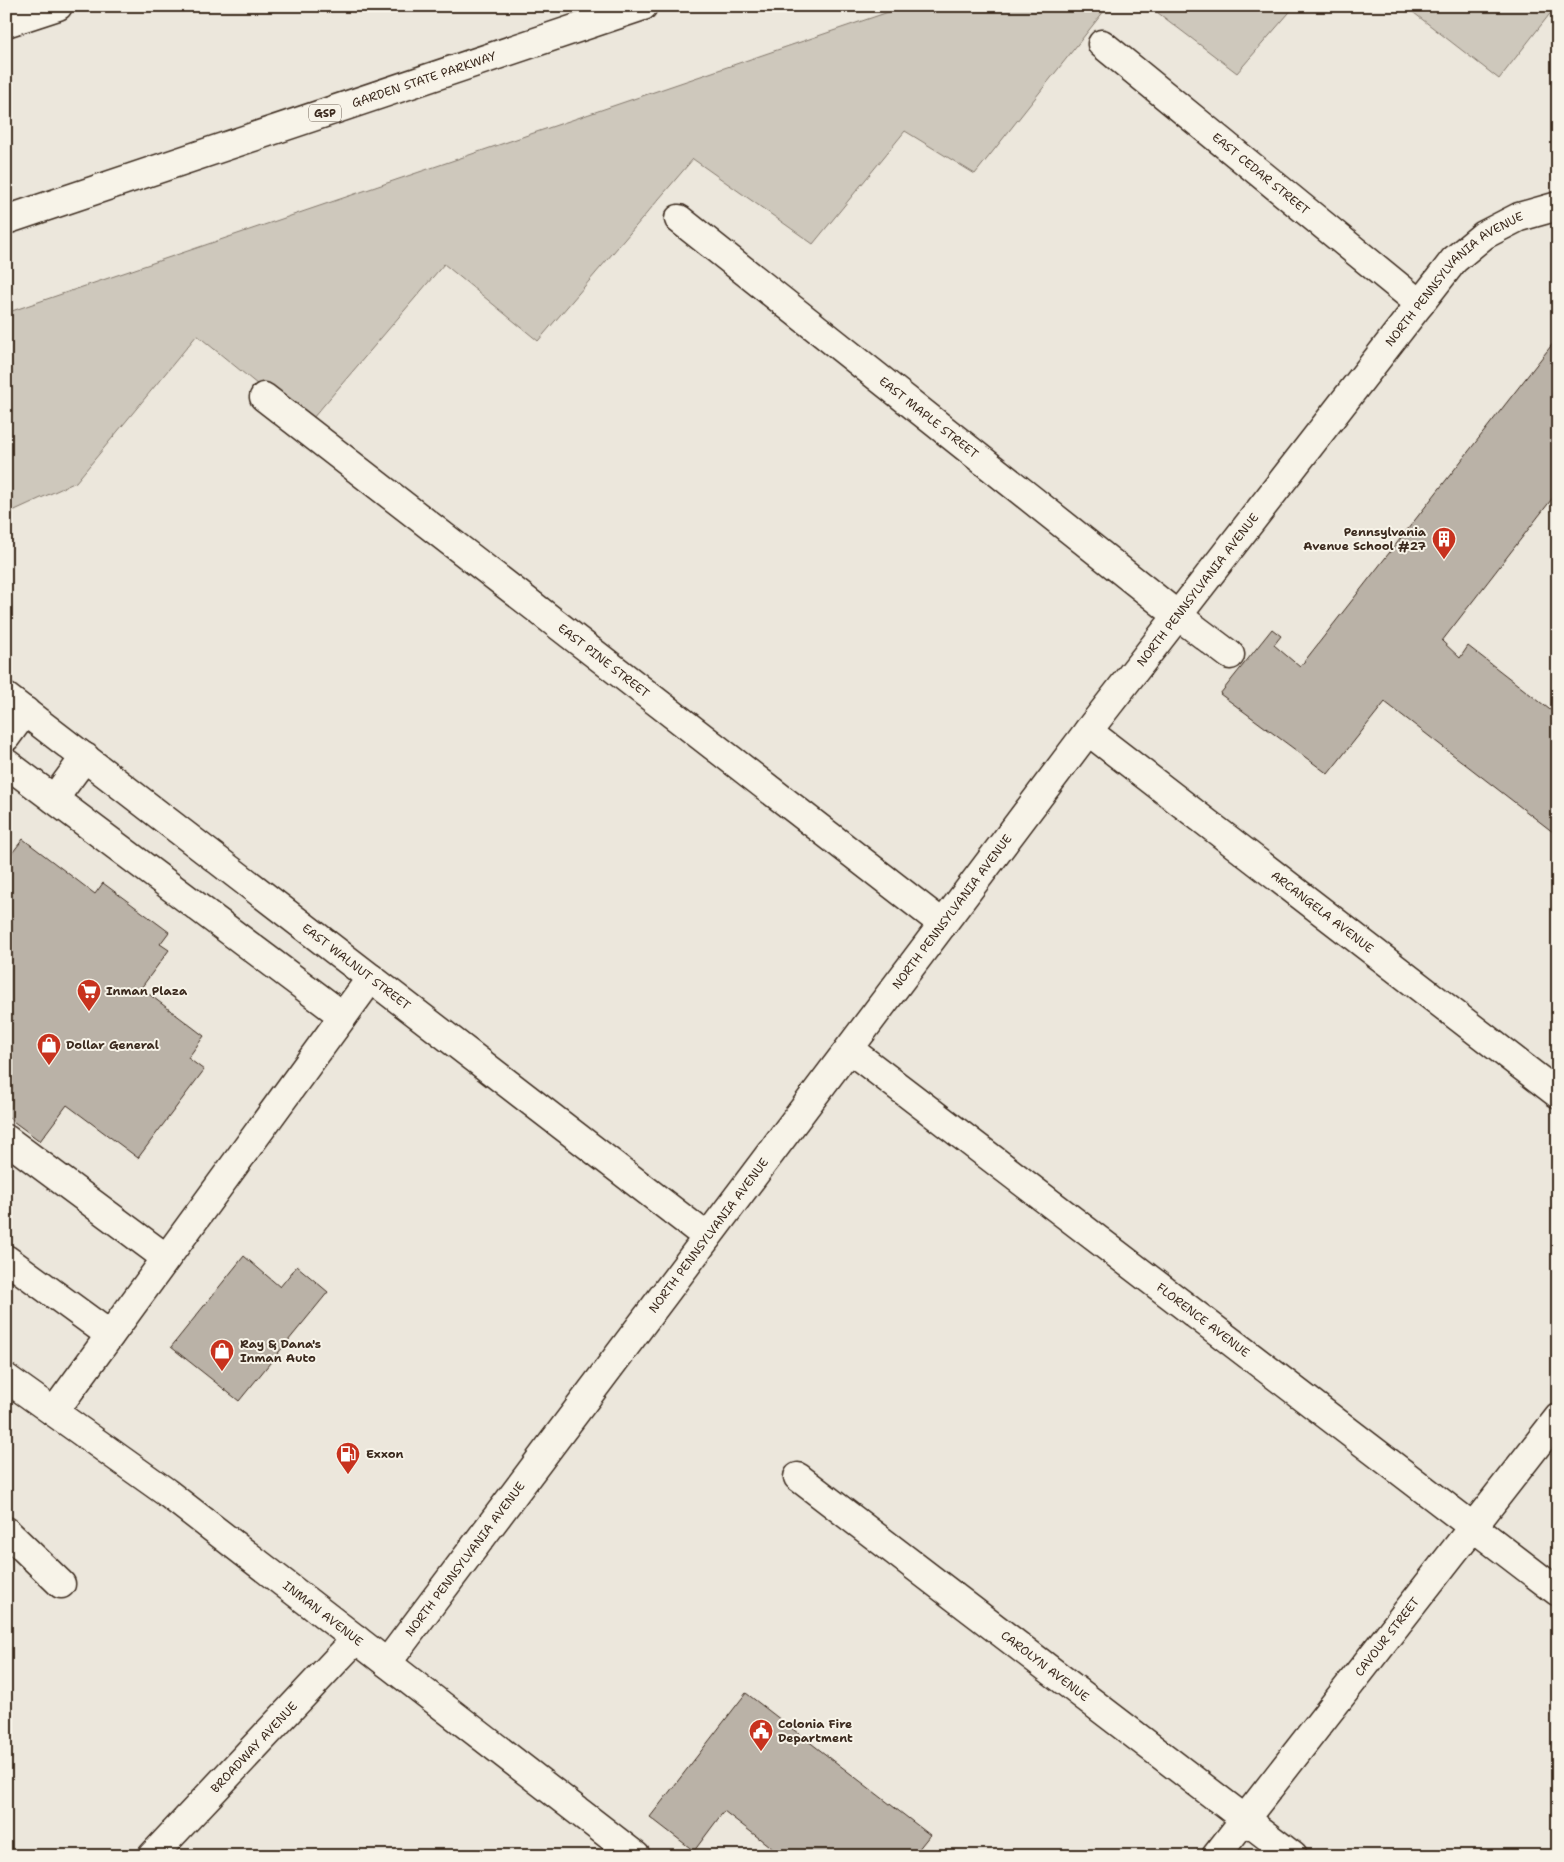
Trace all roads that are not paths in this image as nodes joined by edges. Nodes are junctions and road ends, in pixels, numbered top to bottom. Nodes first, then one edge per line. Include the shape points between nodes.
1 (58, 6) edge
2 (643, 6) edge
3 (6, 24) edge
4 (1102, 44) dead end
5 (1558, 206) edge
6 (679, 219) dead end
7 (6, 220) edge
8 (1420, 304) junction
9 (264, 397) dead end
10 (1177, 615) junction
11 (1230, 656) dead end
12 (16, 704) edge
13 (1088, 731) junction
14 (6, 737) edge
15 (85, 757) junction
16 (6, 763) edge
17 (54, 799) junction
18 (942, 924) junction
19 (370, 978) junction
20 (343, 1016) junction
21 (849, 1048) junction
22 (1558, 1094) edge
23 (6, 1139) edge
24 (707, 1237) junction
25 (166, 1258) junction
26 (6, 1259) edge
27 (110, 1335) junction
28 (8, 1383) edge
29 (54, 1412) junction
30 (1558, 1418) edge
31 (798, 1477) dead end
32 (1473, 1527) junction
33 (6, 1531) edge
34 (61, 1584) dead end
35 (1558, 1592) edge
36 (356, 1639) junction
37 (387, 1663) junction
38 (1244, 1818) junction
39 (152, 1856) edge
40 (636, 1856) edge
41 (1216, 1856) edge
42 (1293, 1856) edge

1 - 3 main road
2 - 7 main road, GARDEN STATE PARKWAY / GSP
4 - 8 main road, EAST CEDAR STREET
5 - 8 main road, NORTH PENNSYLVANIA AVENUE via 1519,217 1484,235 1454,260
6 - 10 main road, EAST MAPLE STREET
8 - 10 main road, NORTH PENNSYLVANIA AVENUE
9 - 18 main road, EAST PINE STREET
10 - 11 main road, EAST MAPLE STREET
10 - 13 main road, NORTH PENNSYLVANIA AVENUE
12 - 14 main road
12 - 15 main road, EAST WALNUT STREET
13 - 18 main road, NORTH PENNSYLVANIA AVENUE
13 - 22 main road, ARCANGELA AVENUE
15 - 17 main road
15 - 19 main road, EAST WALNUT STREET
16 - 17 main road
17 - 20 main road
18 - 21 main road, NORTH PENNSYLVANIA AVENUE
19 - 20 main road
19 - 24 main road, EAST WALNUT STREET
20 - 25 main road
21 - 24 main road, NORTH PENNSYLVANIA AVENUE
21 - 32 main road, FLORENCE AVENUE
23 - 25 main road
24 - 37 main road, NORTH PENNSYLVANIA AVENUE
25 - 27 main road
26 - 27 main road
27 - 29 main road
28 - 29 main road, INMAN AVENUE
29 - 36 main road, INMAN AVENUE via 166,1492
30 - 32 main road, CAVOUR STREET
31 - 38 main road, CAROLYN AVENUE
32 - 35 main road, FLORENCE AVENUE
32 - 38 main road, CAVOUR STREET
33 - 34 main road
36 - 37 main road, INMAN AVENUE
36 - 39 main road, BROADWAY AVENUE
37 - 40 main road, INMAN AVENUE
38 - 41 main road, CAVOUR STREET
38 - 42 main road, CAROLYN AVENUE

